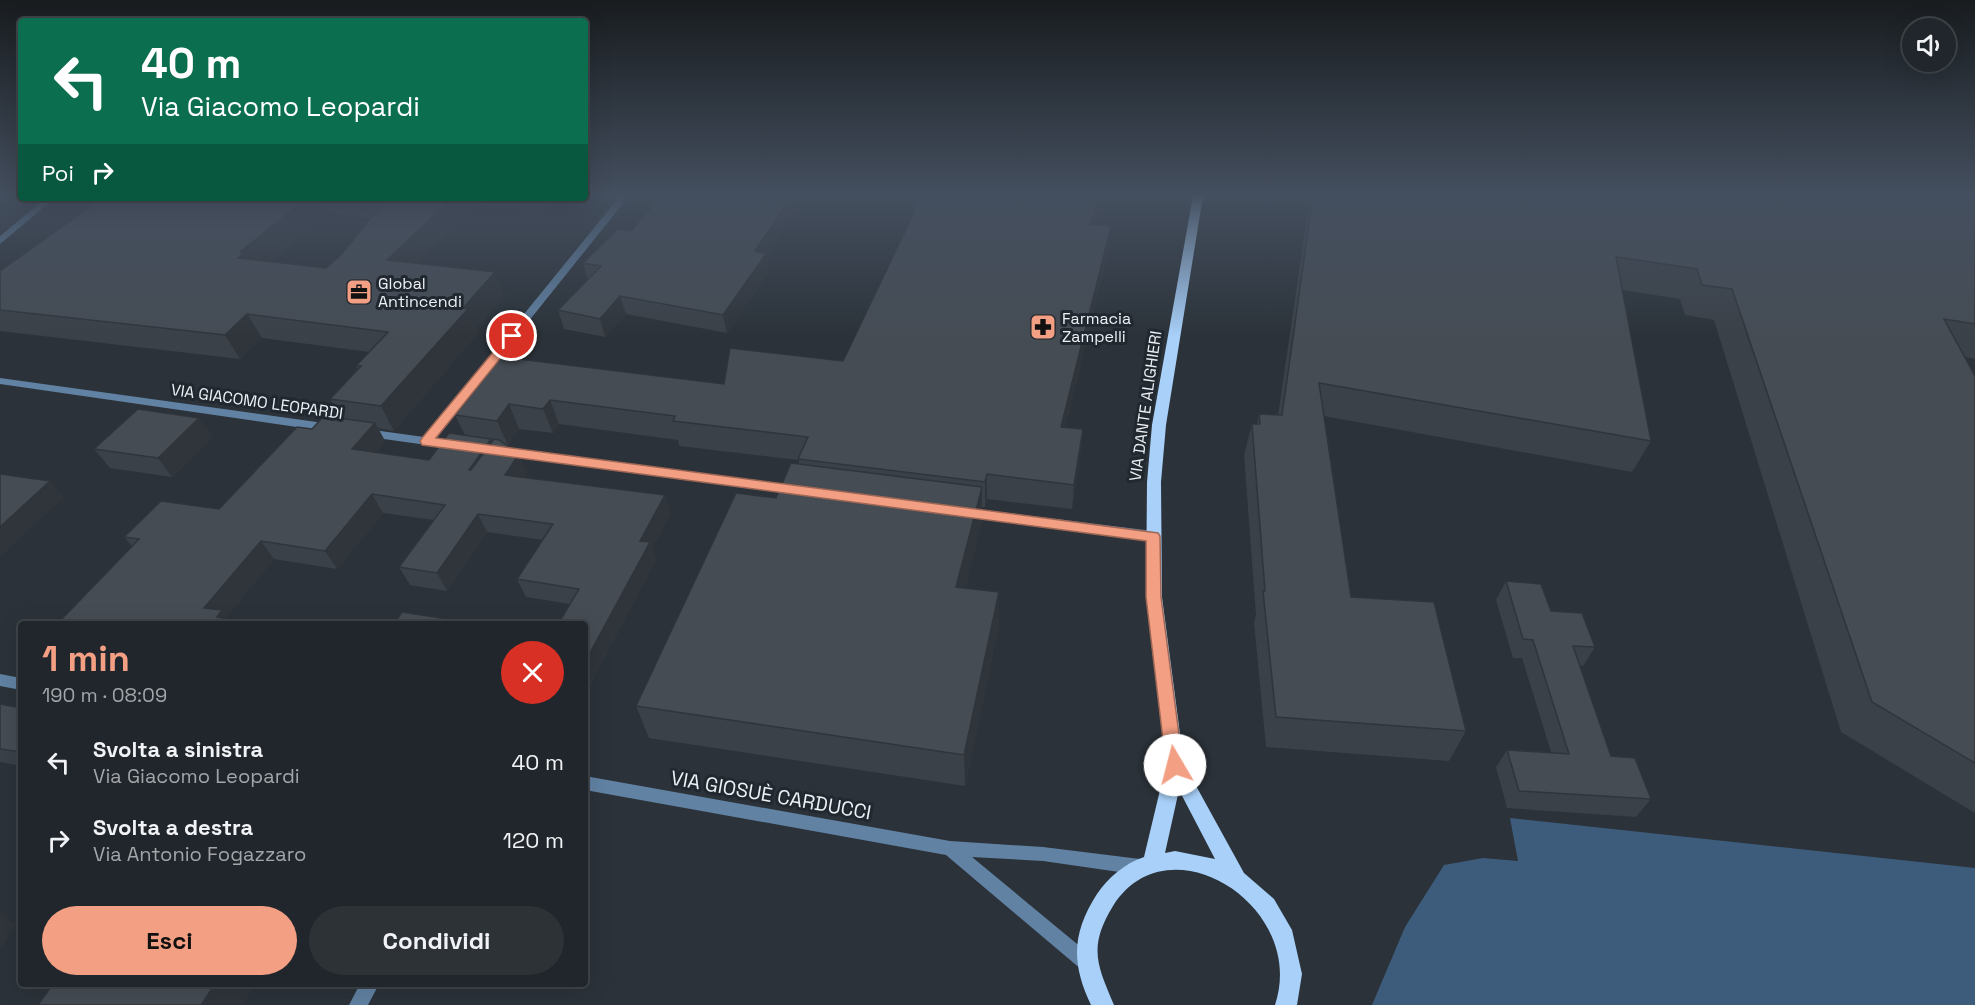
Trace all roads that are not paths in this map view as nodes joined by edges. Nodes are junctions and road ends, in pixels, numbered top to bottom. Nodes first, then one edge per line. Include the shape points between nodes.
1 (587, 243) edge
2 (1190, 243) edge
3 (0, 381) edge
4 (427, 441) junction
5 (474, 448) edge
6 (497, 451) edge
7 (813, 492) edge
8 (954, 510) edge
9 (1153, 536) junction
10 (0, 680) edge
11 (18, 683) edge
12 (1175, 765) junction
13 (588, 784) edge
14 (950, 848) junction
15 (1147, 865) junction
16 (1236, 878) junction
17 (1088, 964) junction
18 (368, 987) edge
19 (358, 1005) edge
20 (1103, 1005) edge
21 (1286, 1005) edge

1 - 4 street
2 - 9 main road, VIA DANTE ALIGHIERI via 1159,425
3 - 4 street, VIA GIACOMO LEOPARDI
4 - 5 street, VIA GIACOMO LEOPARDI
6 - 7 street
8 - 9 street
9 - 12 main road, VIA DANTE ALIGHIERI via 1154,597
10 - 11 street
12 - 15 main road, VIA DANTE ALIGHIERI
12 - 16 main road, VIA DANTE ALIGHIERI
13 - 14 street, VIA GIOSUÈ CARDUCCI
14 - 15 street, VIA GIOSUÈ CARDUCCI
14 - 17 street, VIA GIOSUÈ CARDUCCI
15 - 16 main road via 1167,861 1199,863
15 - 17 main road via 1116,882 1099,904 1089,931
16 - 21 main road via 1259,897 1283,933 1291,961
17 - 20 main road
18 - 19 street

